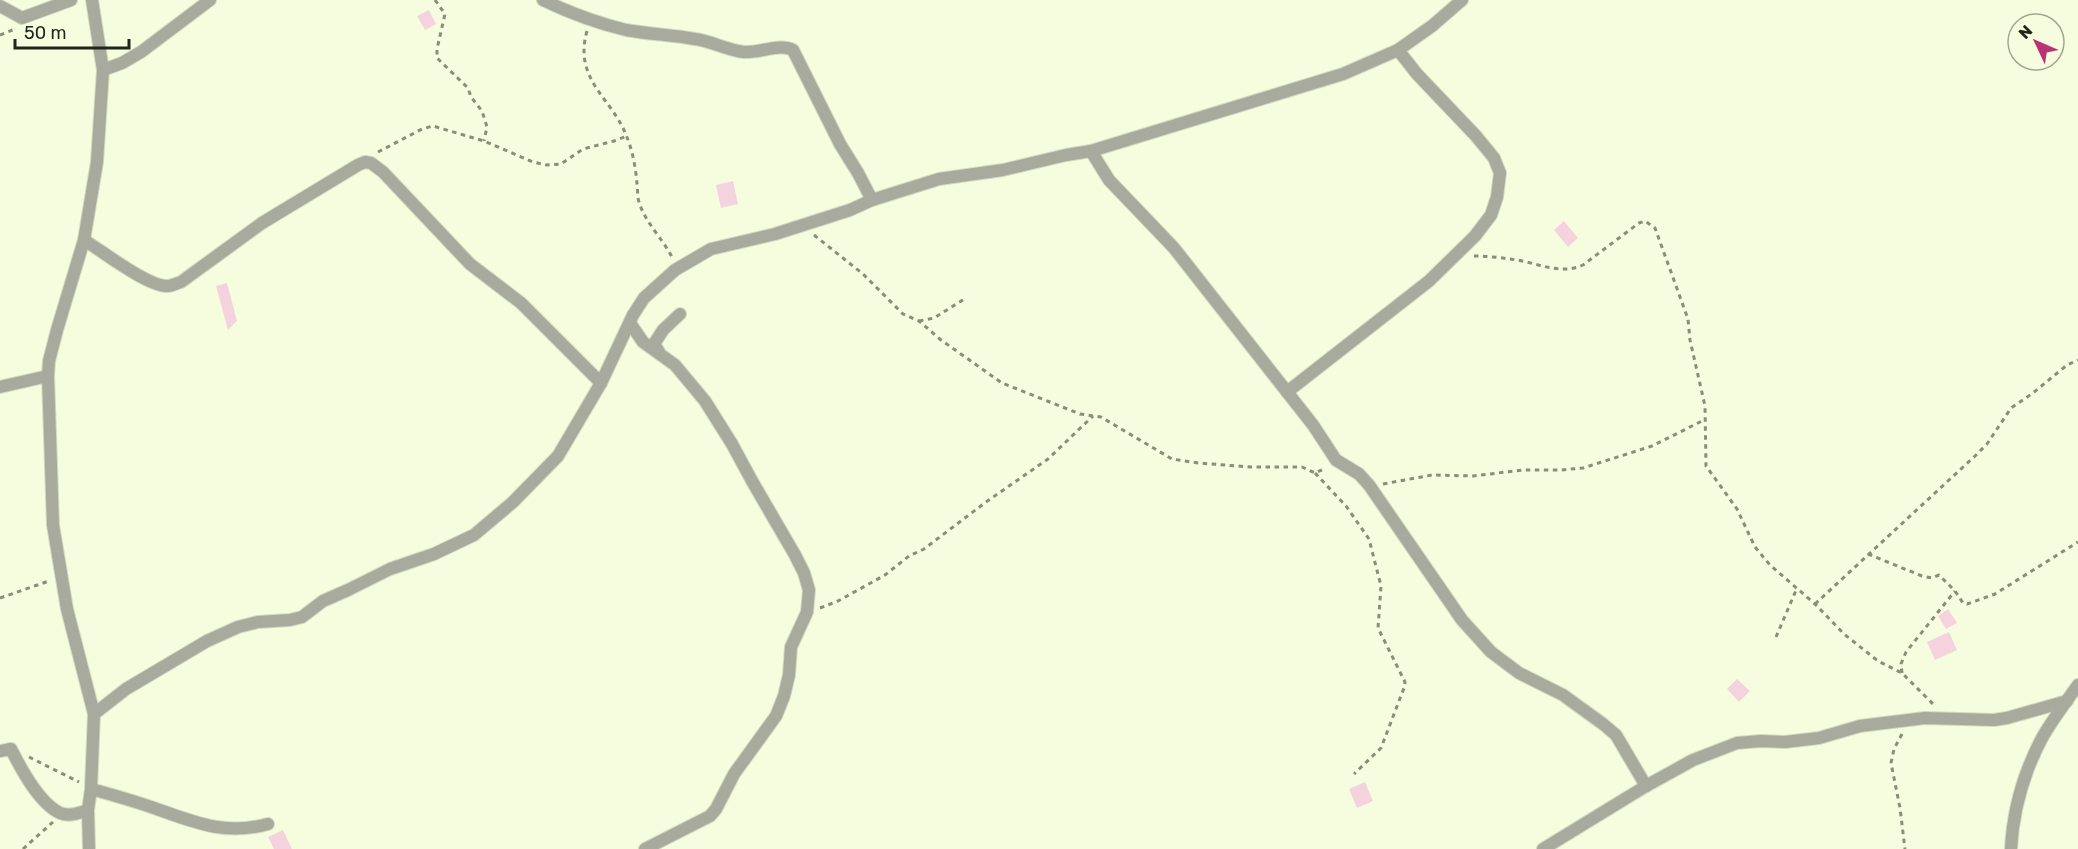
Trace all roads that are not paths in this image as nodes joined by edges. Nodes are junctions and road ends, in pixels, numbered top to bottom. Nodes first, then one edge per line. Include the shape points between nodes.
1 (71, 0) edge
2 (92, 0) edge
3 (210, 0) edge
4 (543, 0) edge
5 (1462, 0) edge
6 (0, 6) edge
7 (1398, 50) junction
8 (103, 70) junction
9 (1091, 152) junction
10 (872, 200) junction
11 (84, 240) junction
12 (680, 314) dead end
13 (630, 323) junction
14 (659, 352) junction
15 (48, 376) junction
16 (601, 383) junction
17 (0, 387) edge
18 (1287, 392) junction
19 (2074, 692) edge
20 (94, 714) junction
21 (5, 750) edge
22 (1646, 786) junction
23 (91, 789) junction
24 (88, 810) junction
25 (268, 824) dead end
26 (89, 849) edge
27 (645, 849) edge
28 (1543, 849) edge
29 (2011, 849) edge

1 - 6 street via 22,18
2 - 8 street
3 - 8 street via 141,52
4 - 10 street via 574,15 627,30 698,39 745,52 780,47 793,50
5 - 7 street
7 - 9 street via 1343,74
7 - 18 street via 1494,158 1500,173 1497,197 1491,215 1457,255
8 - 11 street via 97,162
9 - 10 street via 939,179
9 - 18 street via 1109,180 1174,248
10 - 13 street via 775,234 711,249 675,270 644,298
11 - 15 street via 54,340
11 - 16 street via 138,275 169,286 181,282 262,223 364,162 371,163 470,264 520,303
12 - 14 street via 654,344
13 - 14 street via 643,342
13 - 16 street
14 - 27 street via 691,383 732,444 804,573 809,590 807,612 791,647 789,675 776,716 734,774 716,809 702,821
15 - 17 street
15 - 20 street via 53,525 67,609
16 - 20 street via 558,456 474,535 390,569 323,601 302,617 238,627 207,641 126,689
18 - 22 street via 1336,460 1369,485 1462,620 1491,652 1604,724 1616,735
19 - 22 street via 2007,718 1925,718 1860,726 1819,738 1737,743 1693,760
19 - 29 street via 2042,737 2020,786
20 - 23 street
21 - 24 street via 28,782 61,814
22 - 28 street
23 - 24 street
23 - 25 street via 224,829 249,830
24 - 26 street

